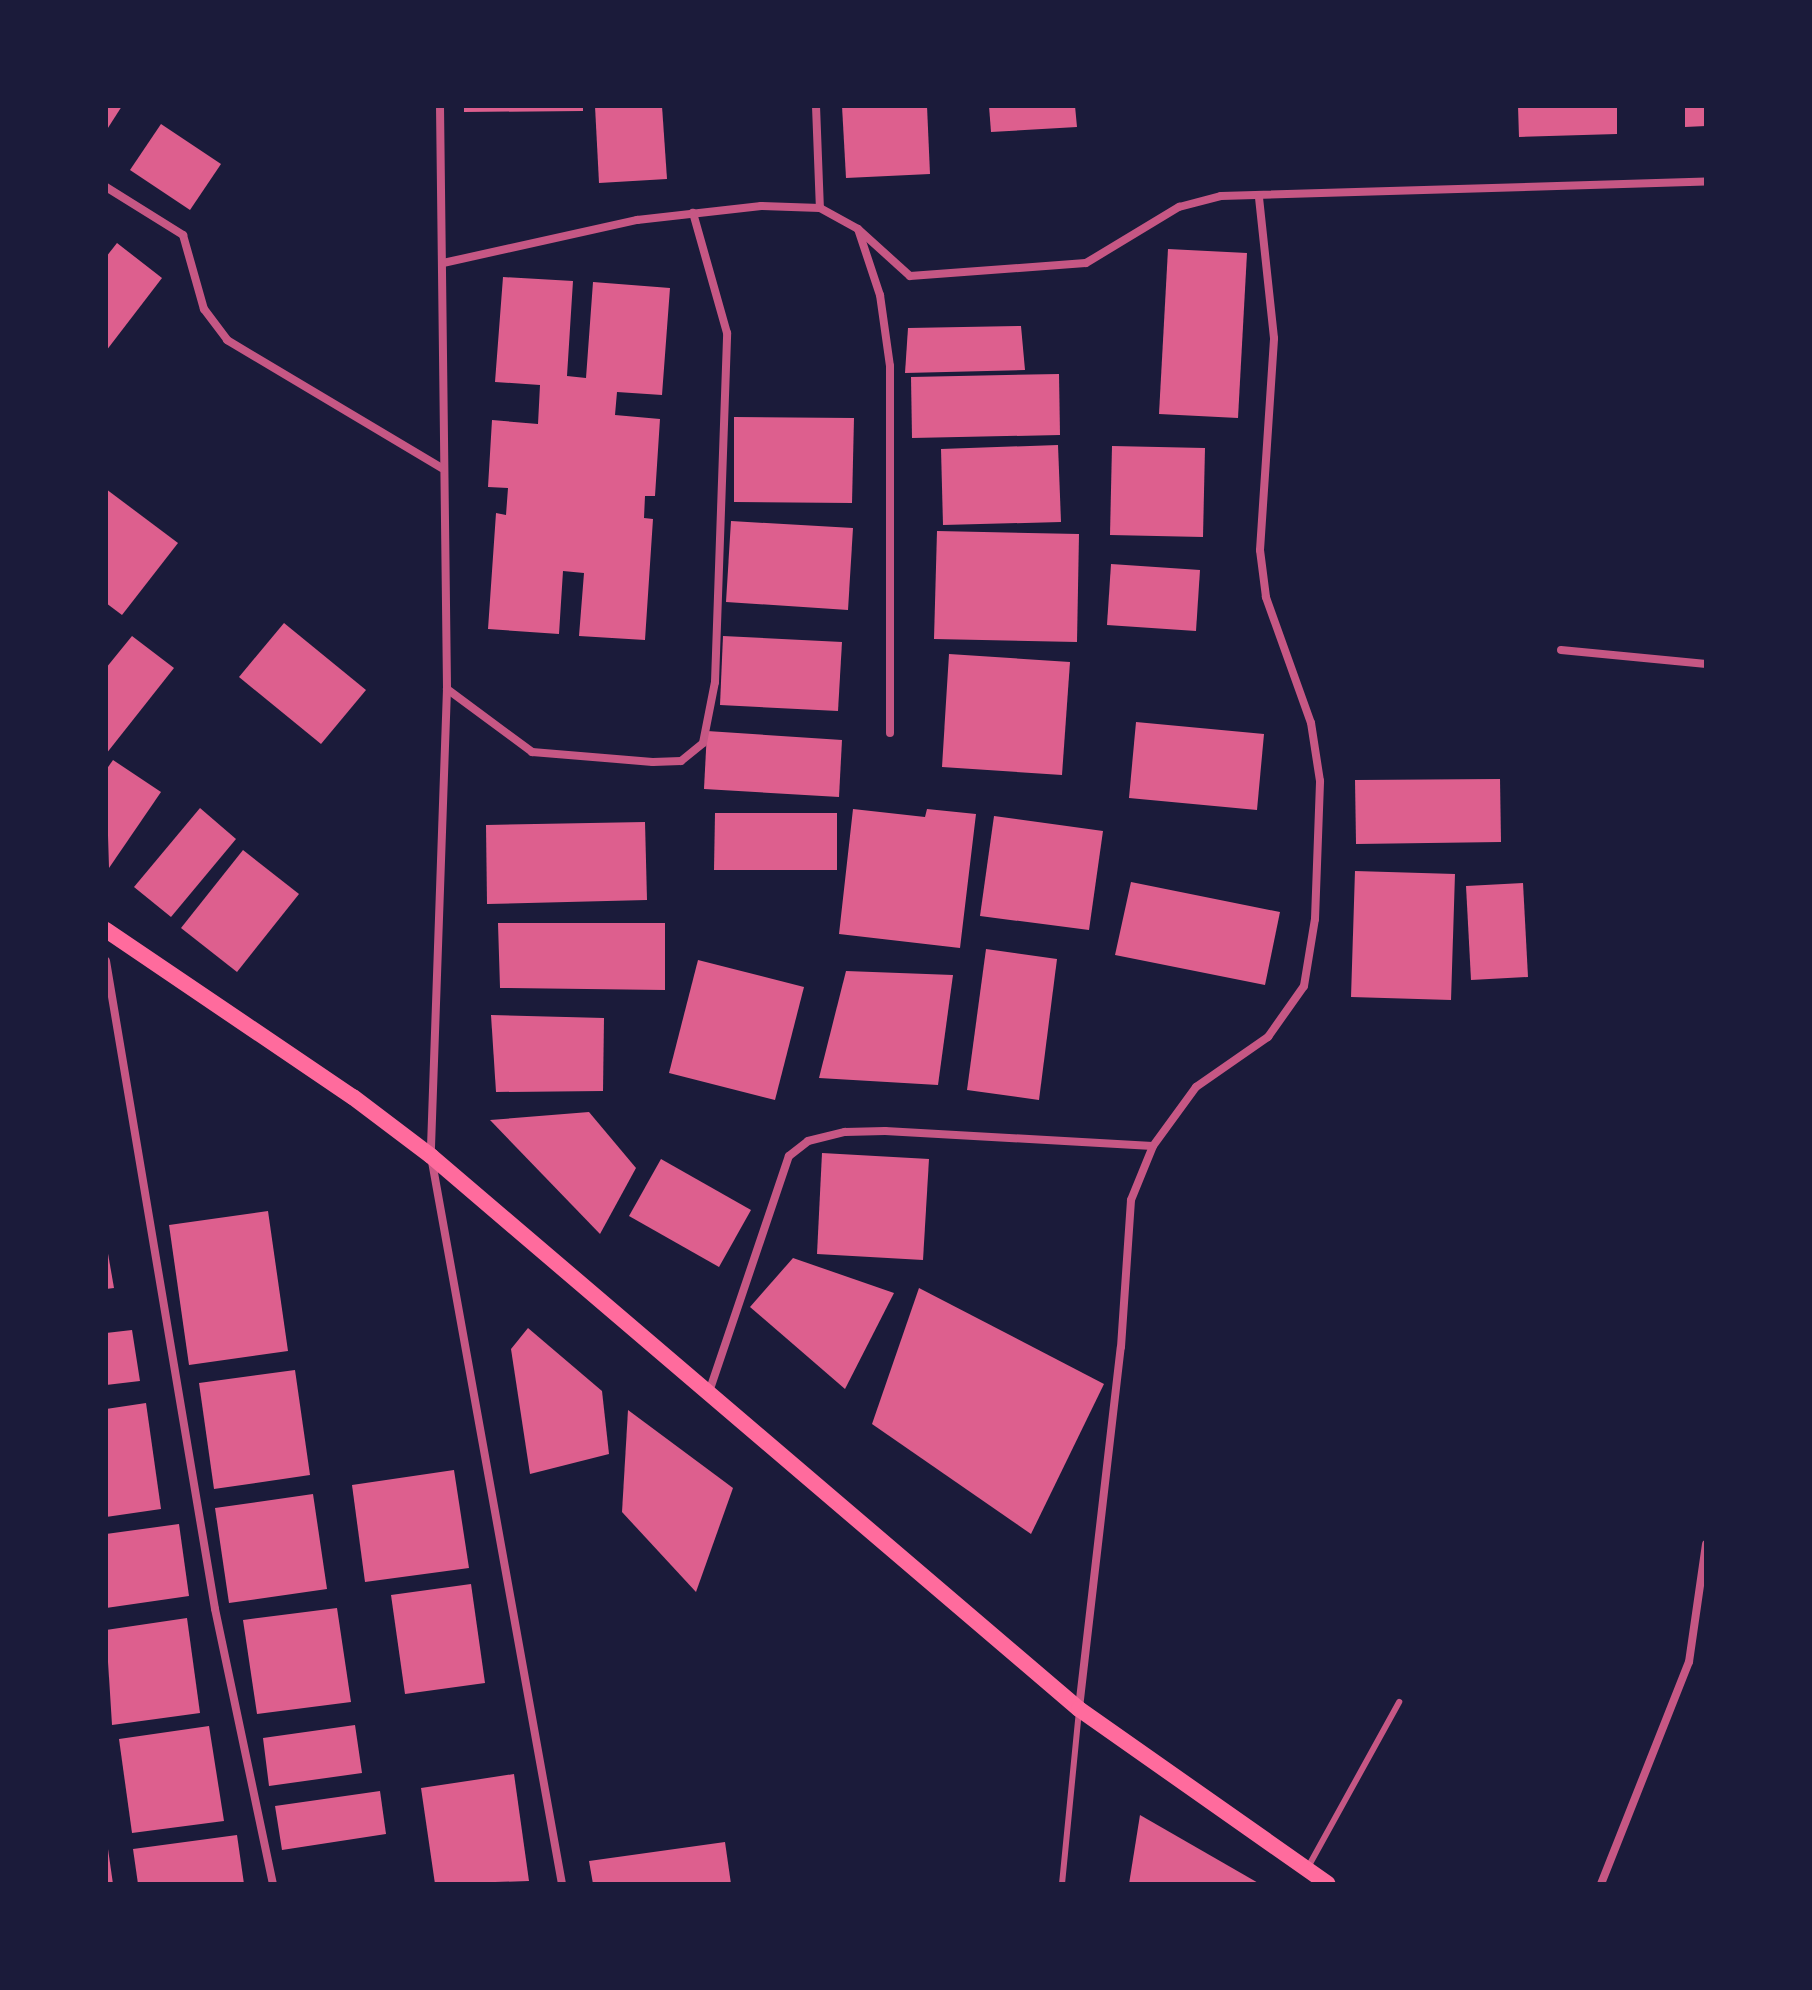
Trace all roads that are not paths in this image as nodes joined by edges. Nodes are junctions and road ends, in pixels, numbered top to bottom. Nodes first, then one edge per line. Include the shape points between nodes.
1 (440, 106) edge
2 (816, 106) edge
3 (1706, 182) edge
4 (106, 187) edge
5 (1259, 198) junction
6 (820, 208) junction
7 (693, 213) junction
8 (858, 229) junction
9 (443, 263) junction
10 (442, 468) junction
11 (1561, 650) dead end
12 (1706, 664) edge
13 (447, 689) junction
14 (890, 733) dead end
15 (106, 930) edge
16 (106, 961) edge
17 (1153, 1146) junction
18 (431, 1156) junction
19 (709, 1393) junction
20 (1706, 1544) edge
21 (1399, 1702) dead end
22 (1079, 1709) junction
23 (1307, 1869) junction
24 (273, 1884) edge
25 (562, 1884) edge
26 (1062, 1884) edge
27 (1328, 1884) edge
28 (1601, 1884) edge

1 - 9 street
2 - 6 street
3 - 5 street
4 - 10 street via 183,235 201,300 227,340
5 - 8 street via 1221,196 1179,207 1086,263 910,276
5 - 17 street via 1274,338 1260,550 1266,597 1311,723 1320,781 1315,919 1304,986 1268,1037 1196,1087
6 - 7 street
6 - 8 street
7 - 9 street via 637,220
7 - 13 street via 727,333 715,682 703,743 681,761 532,752
8 - 14 street via 880,295 890,366
9 - 10 street
10 - 13 street
11 - 12 street
13 - 18 street
15 - 18 main road
16 - 24 street via 215,1609
17 - 19 street via 885,1131 845,1132 808,1141 789,1156
17 - 22 street via 1131,1200 1121,1347
18 - 19 main road
18 - 25 street
19 - 22 main road
20 - 28 street via 1689,1662
21 - 23 lane
22 - 23 main road
22 - 26 lane
23 - 27 main road

